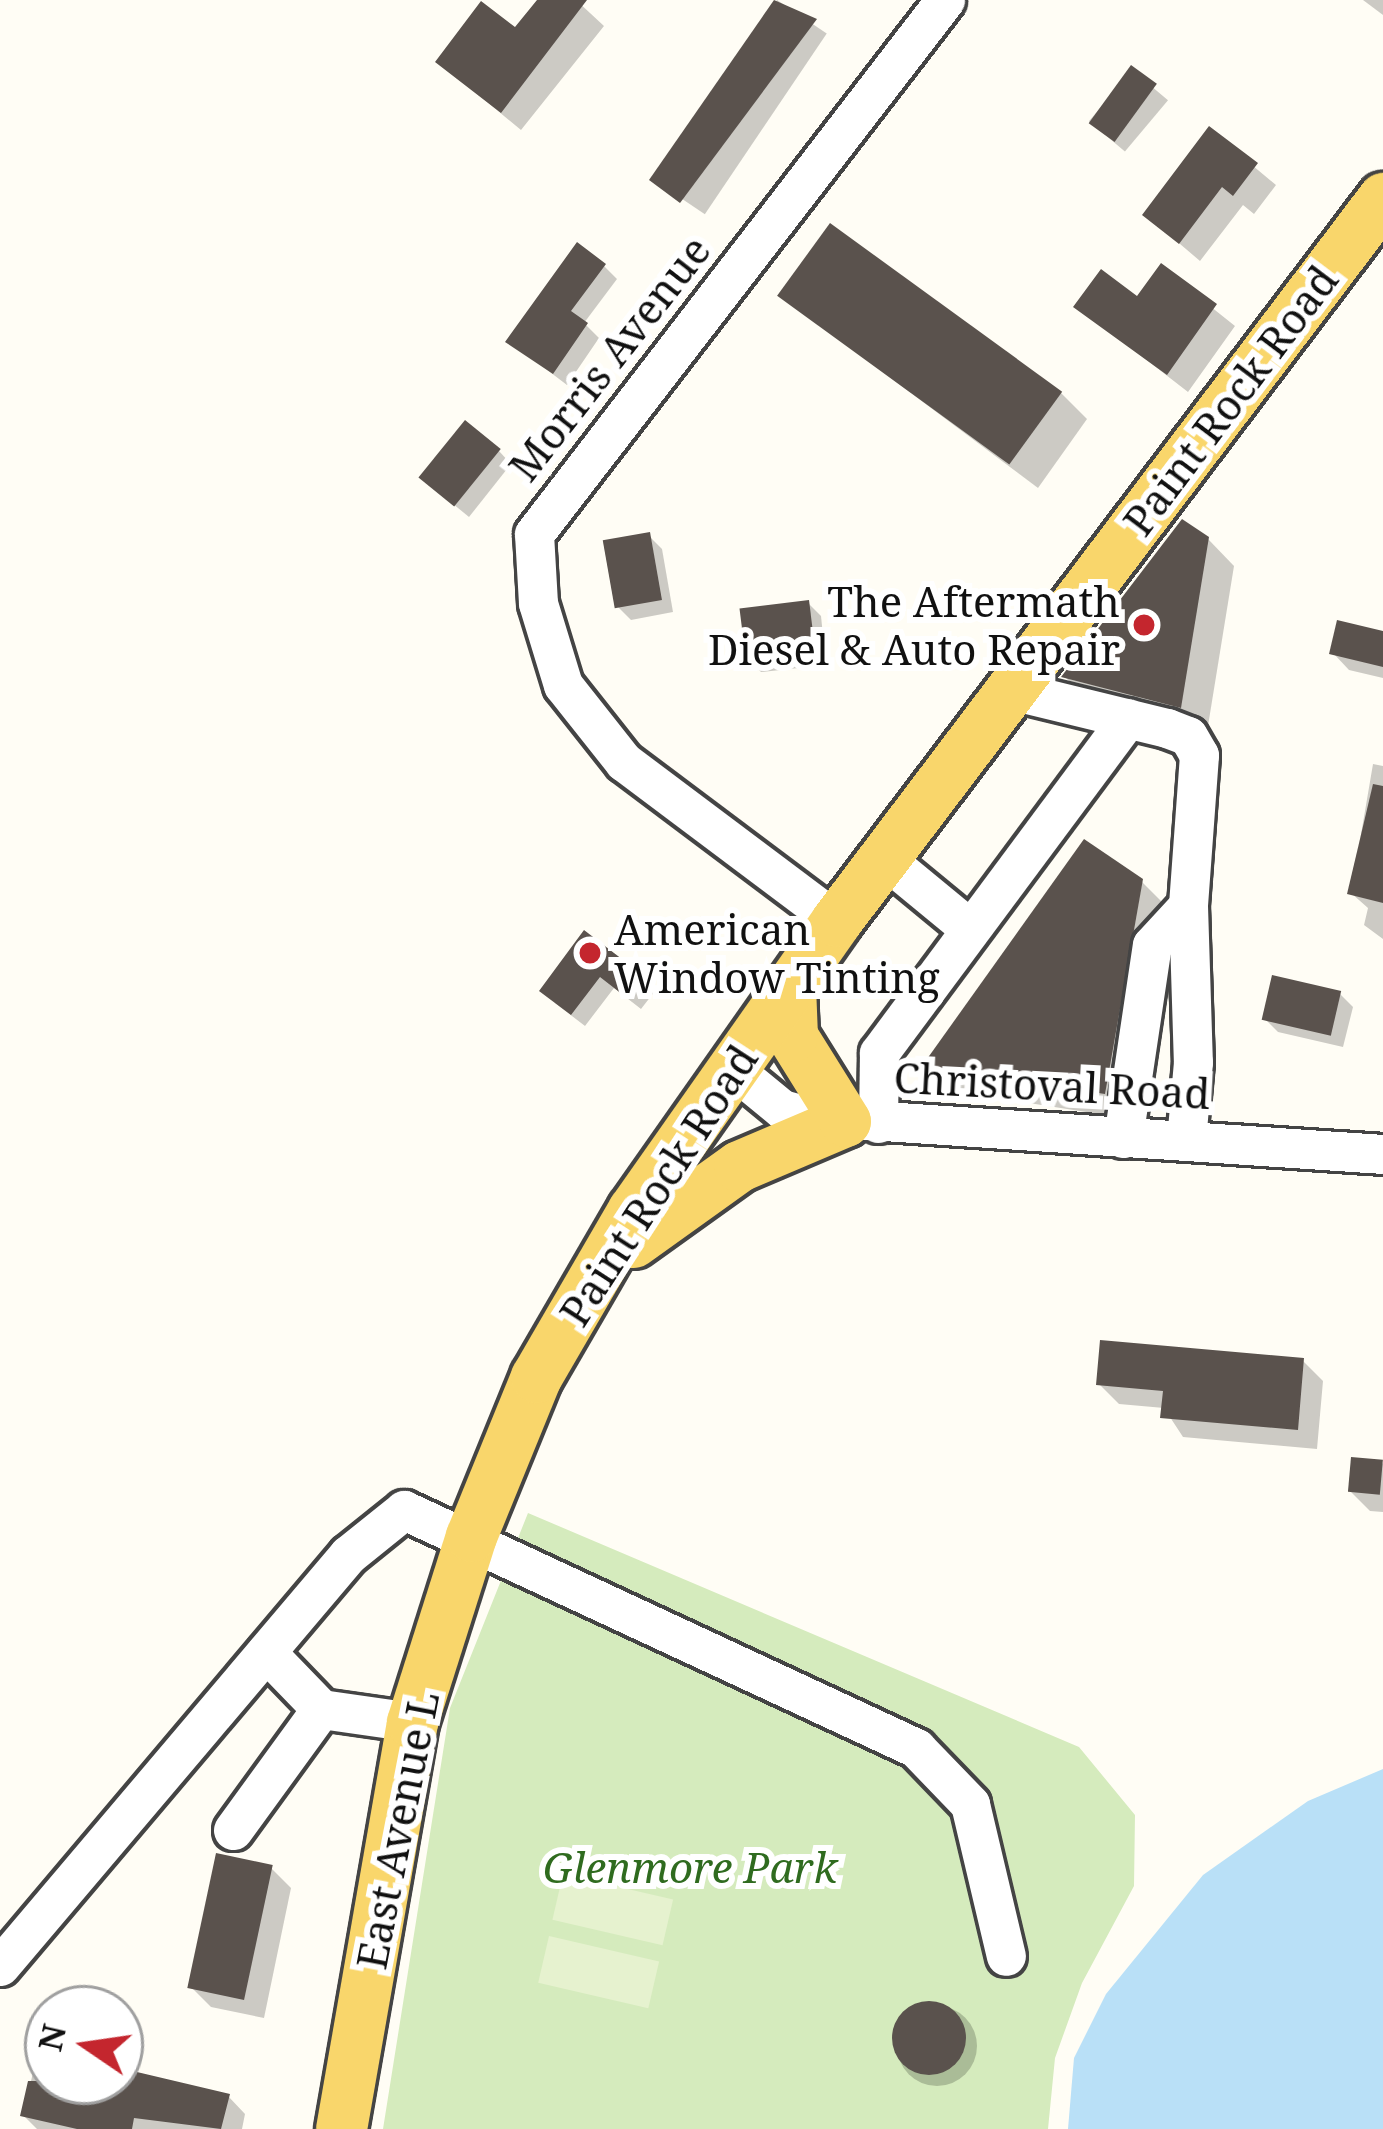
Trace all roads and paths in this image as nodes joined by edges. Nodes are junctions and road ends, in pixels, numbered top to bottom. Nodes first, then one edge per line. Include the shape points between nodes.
1 (945, 0) edge
2 (1383, 198) edge
3 (1011, 689) junction
4 (1128, 718) junction
5 (884, 858) junction
6 (1188, 906) junction
7 (836, 921) junction
8 (969, 928) junction
9 (790, 987) junction
10 (731, 1068) junction
11 (861, 1122) junction
12 (1123, 1138) junction
13 (1186, 1142) junction
14 (1383, 1154) edge
15 (597, 1272) junction
16 (471, 1536) junction
17 (266, 1652) junction
18 (321, 1709) junction
19 (412, 1722) junction
20 (233, 1830) dead end
21 (1006, 1956) dead end
22 (0, 1966) edge
23 (341, 2129) edge

1 - 7 street, Morris Avenue via 534,534 538,603 563,685 624,762
2 - 3 main road, Paint Rock Road
3 - 4 street
3 - 5 main road, Paint Rock Road
4 - 6 street via 1188,736 1199,755
4 - 8 street
5 - 7 main road, Paint Rock Road
5 - 8 street
6 - 12 street via 1152,945
6 - 13 street via 1193,1062
7 - 9 main road, Paint Rock Road
8 - 11 street via 879,1054
9 - 10 main road, Paint Rock Road
9 - 11 main road via 792,1036
10 - 11 street, Christoval Road via 782,1109
10 - 15 main road, Paint Rock Road
11 - 12 street, Christoval Road
11 - 15 main road via 685,1198
12 - 13 street, Christoval Road
13 - 14 street, Christoval Road
15 - 16 main road, Paint Rock Road via 536,1377
16 - 17 street via 404,1510 348,1556
16 - 19 main road, East Avenue L
16 - 21 street via 916,1748 970,1804
17 - 18 street
17 - 22 street
18 - 19 street
18 - 20 street
19 - 23 main road, East Avenue L

